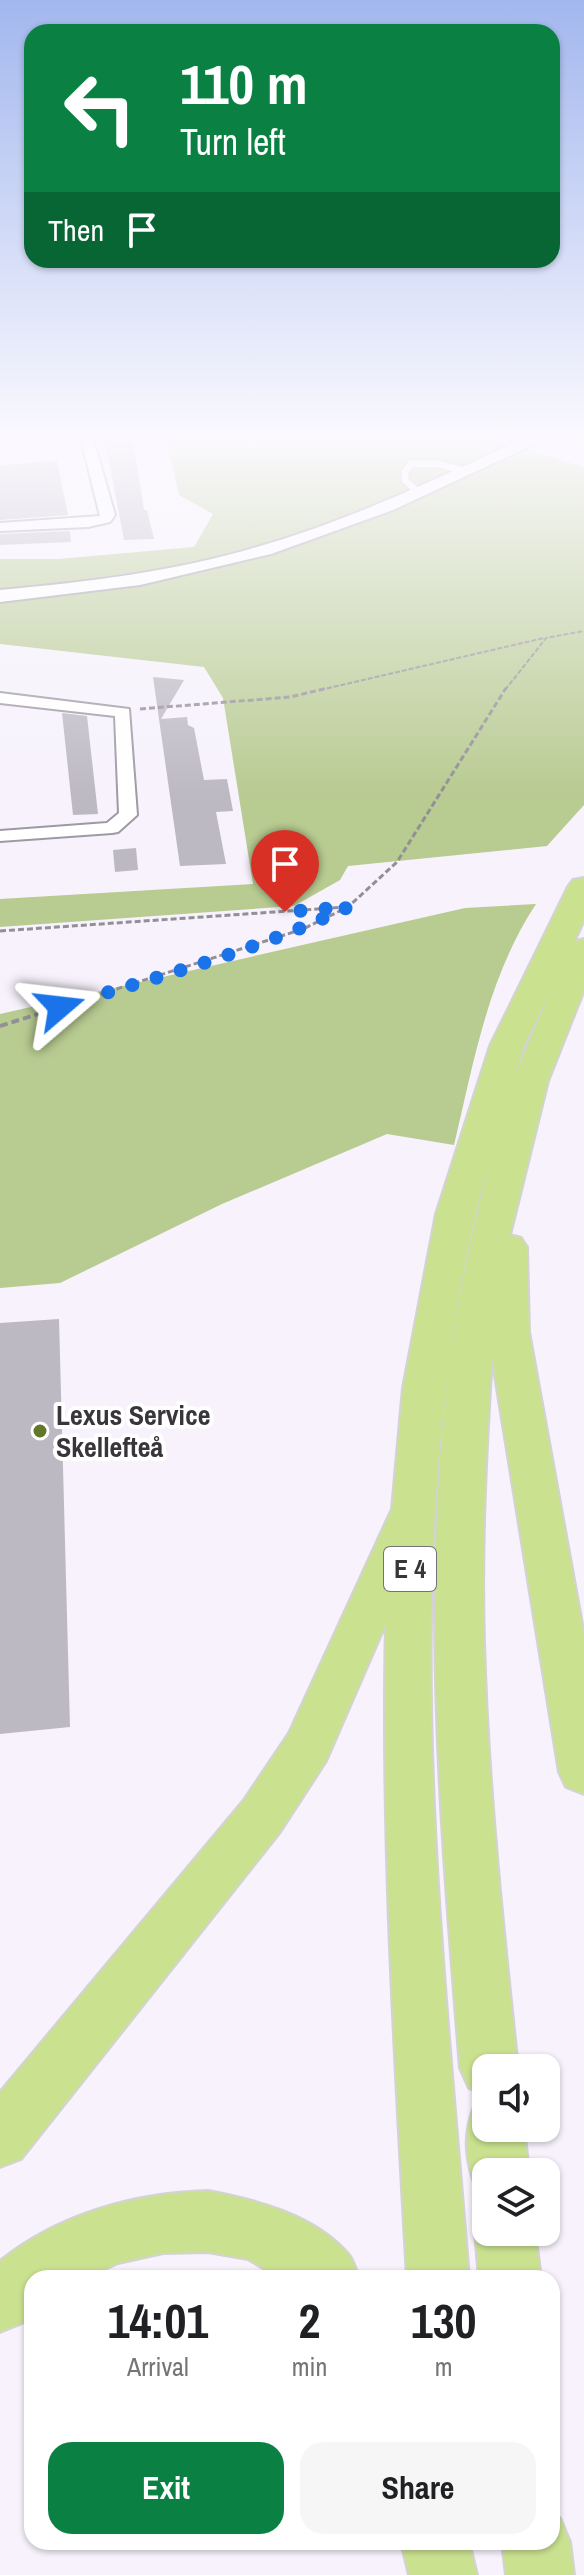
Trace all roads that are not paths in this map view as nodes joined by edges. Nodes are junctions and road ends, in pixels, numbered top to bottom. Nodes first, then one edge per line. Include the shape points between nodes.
1 (247, 555) edge
2 (0, 596) edge
3 (0, 698) edge
4 (0, 836) edge
5 (584, 887) edge
6 (584, 949) edge
7 (509, 1151) junction
8 (413, 1507) junction
9 (584, 1772) edge
10 (488, 2054) edge
11 (0, 2138) edge
12 (507, 2246) edge
13 (40, 2270) edge
14 (320, 2270) edge
15 (438, 2270) edge
16 (509, 2270) edge
17 (24, 2280) edge
18 (0, 2301) edge
19 (437, 2550) edge
20 (457, 2550) edge
21 (537, 2550) edge
22 (443, 2575) edge
23 (459, 2575) edge
24 (540, 2575) edge

1 - 2 street via 115,582
3 - 4 street via 123,712 128,815 112,828
5 - 8 highway, E 4 via 534,985 475,1144 438,1308
6 - 7 highway, E 4 via 543,1043
7 - 9 highway via 509,1332
7 - 10 highway, E 4 via 474,1335 463,1431 459,1553 461,1685
8 - 11 highway via 314,1733 262,1816
8 - 15 highway, E 4 via 408,1604 410,1817
12 - 16 highway
13 - 14 highway via 110,2235 166,2221 213,2220 282,2240
17 - 18 highway
19 - 22 highway
20 - 23 highway
21 - 24 highway

